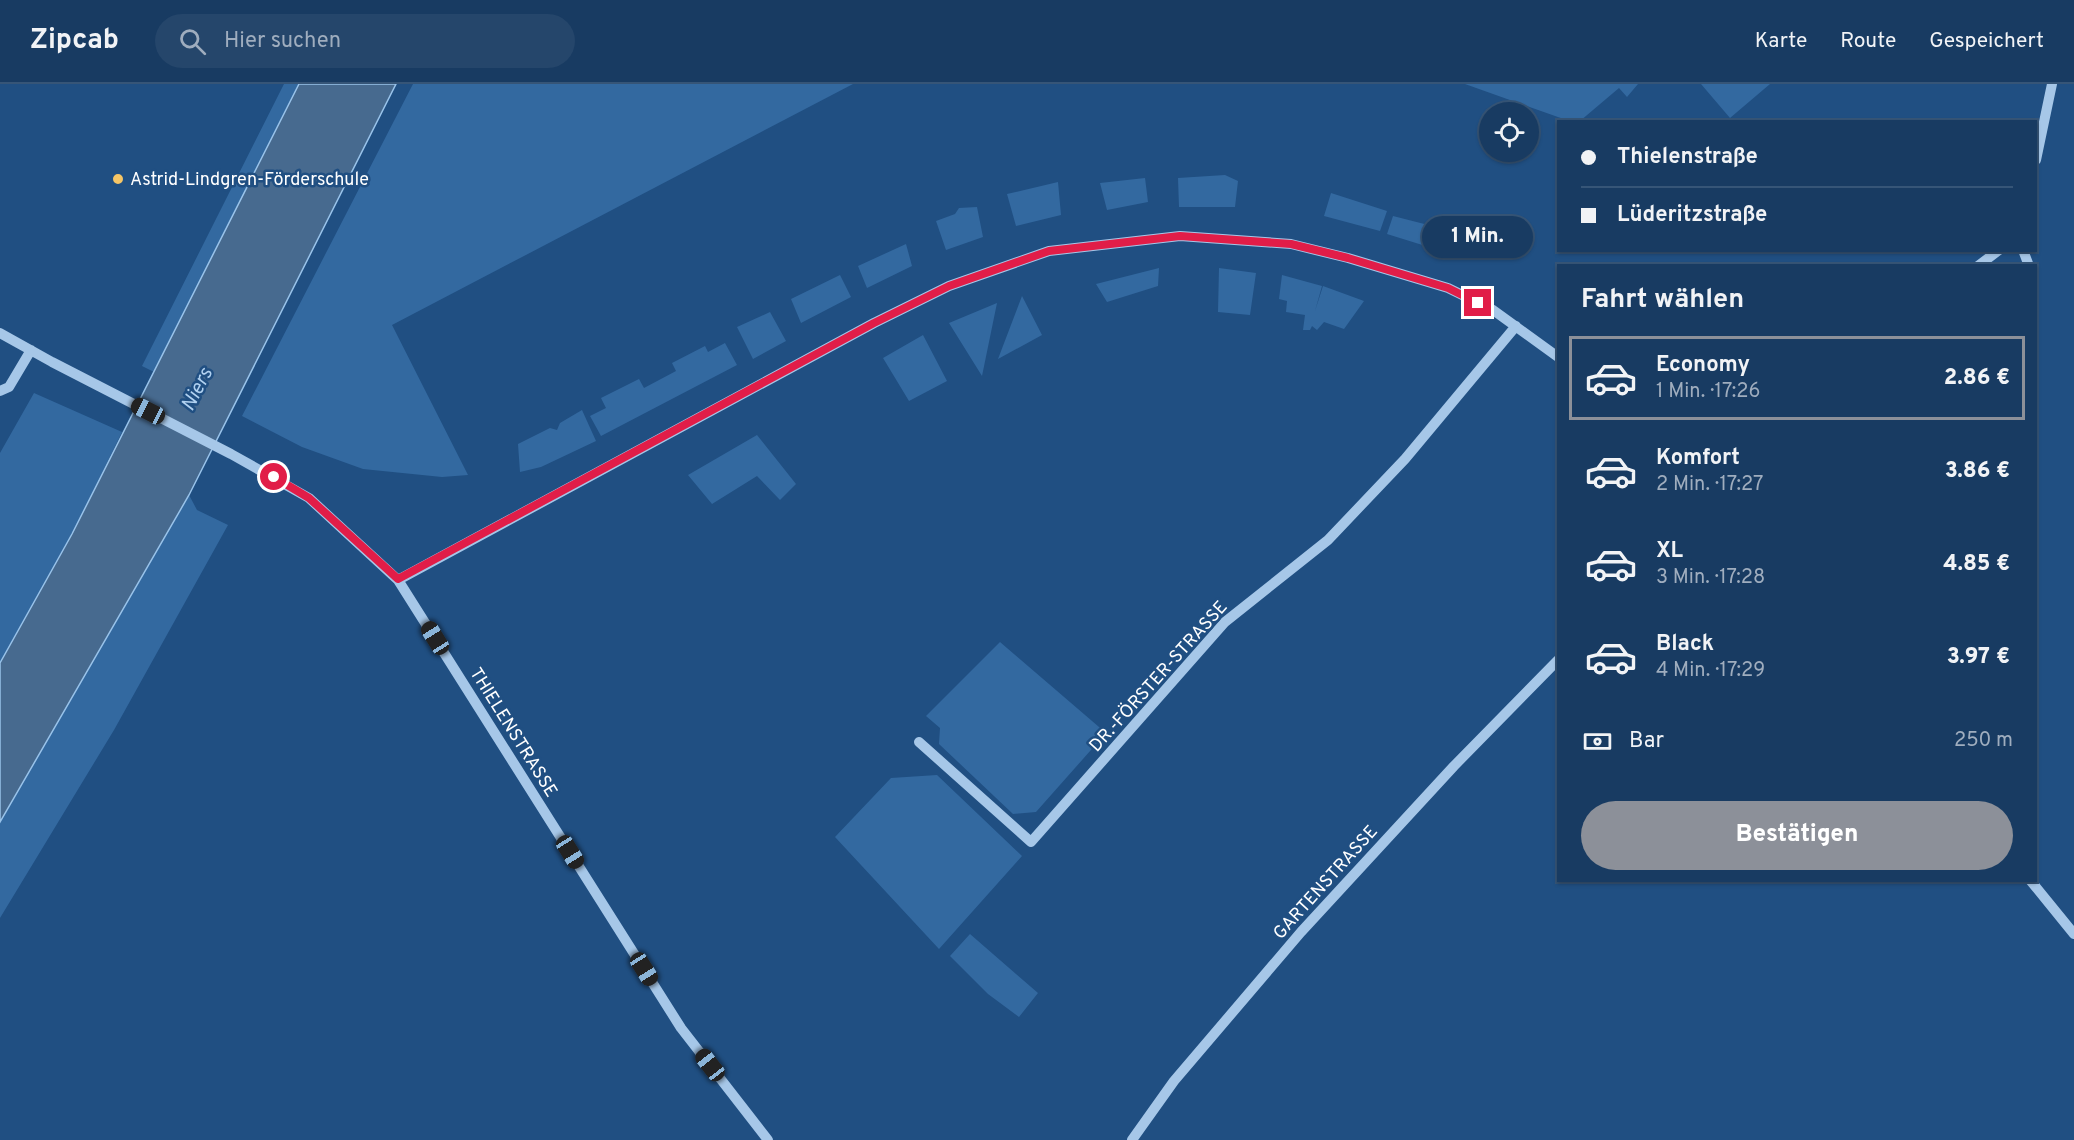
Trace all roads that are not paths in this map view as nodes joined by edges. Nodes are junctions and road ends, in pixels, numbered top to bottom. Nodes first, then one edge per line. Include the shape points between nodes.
1 (2052, 84) edge
2 (2037, 155) edge
3 (1997, 252) edge
4 (1981, 264) edge
5 (1516, 326) junction
6 (0, 333) edge
7 (31, 350) junction
8 (1557, 356) edge
9 (0, 391) edge
10 (398, 579) junction
11 (1557, 661) edge
12 (919, 742) dead end
13 (2032, 882) edge
14 (2074, 934) edge
15 (768, 1140) edge
16 (1132, 1140) edge

1 - 2 street
3 - 4 street
5 - 8 street
5 - 10 street via 1448,288 1291,244 1180,236 1049,251 949,286 874,323
5 - 12 street, DR.-FÖRSTER-STRASSE via 1405,459 1328,540 1225,622 1031,842
6 - 7 street, THIELENSTRASSE
7 - 9 street via 9,387
7 - 10 street, THIELENSTRASSE via 309,498
10 - 15 street, THIELENSTRASSE via 681,1028
11 - 16 street, GARTENSTRASSE via 1301,932 1174,1081
13 - 14 street

